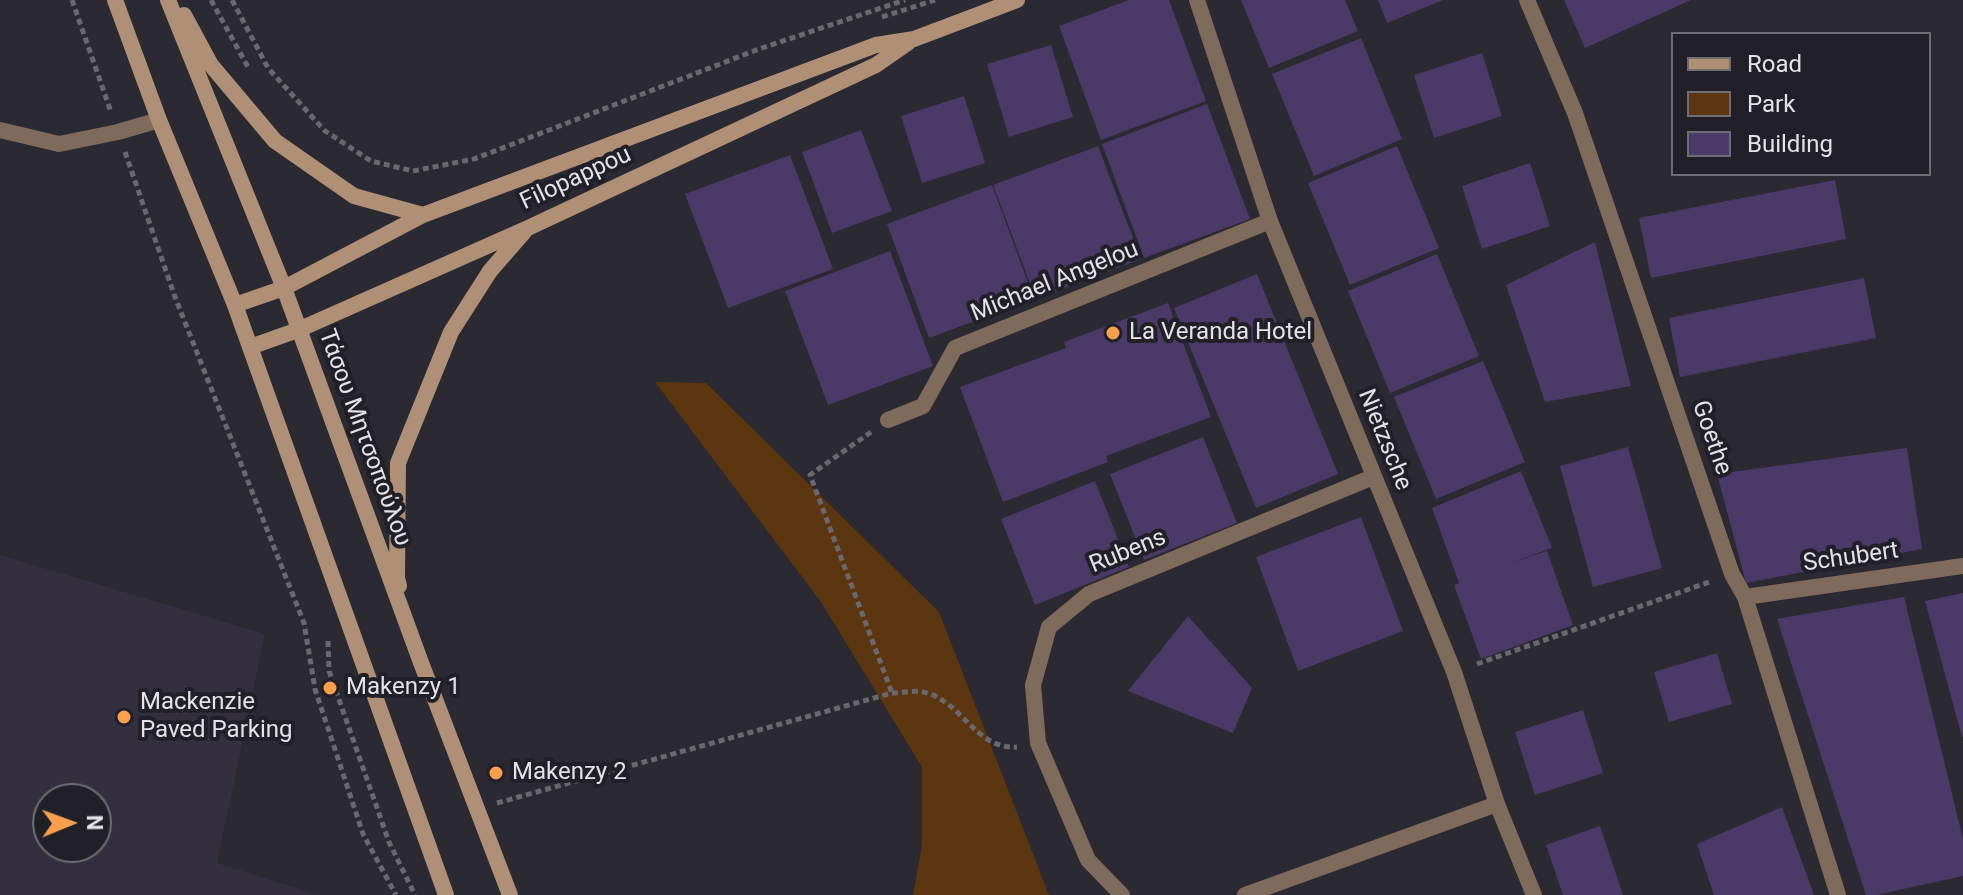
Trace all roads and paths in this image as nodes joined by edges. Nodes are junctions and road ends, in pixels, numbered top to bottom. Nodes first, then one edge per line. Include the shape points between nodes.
1 (72, 0) edge
2 (115, 0) edge
3 (168, 0) edge
4 (175, 0) edge
5 (211, 0) edge
6 (232, 0) edge
7 (905, 0) edge
8 (935, 0) edge
9 (1017, 0) edge
10 (1197, 0) edge
11 (1527, 0) edge
12 (881, 18) dead end
13 (914, 39) junction
14 (249, 69) dead end
15 (159, 120) junction
16 (0, 130) edge
17 (118, 132) junction
18 (423, 215) junction
19 (1270, 221) junction
20 (528, 228) junction
21 (284, 288) junction
22 (235, 305) junction
23 (298, 330) junction
24 (250, 347) junction
25 (888, 420) joint
26 (1373, 477) junction
27 (1963, 566) edge
28 (1732, 574) junction
29 (1745, 597) junction
30 (327, 634) dead end
31 (420, 660) junction
32 (1454, 672) junction
33 (892, 693) junction
34 (1038, 743) junction
35 (1497, 804) junction
36 (477, 809) junction
37 (396, 895) edge
38 (415, 895) edge
39 (446, 895) edge
40 (510, 895) edge
41 (1122, 895) edge
42 (1245, 895) edge
43 (1534, 895) edge
44 (1838, 895) edge

1 - 17 path
2 - 15 street
3 - 21 street, Τάσου Μητσοπούλου
4 - 18 street via 211,65 275,141 354,196
5 - 14 path
6 - 7 path via 268,68 325,131 371,161 413,171 474,159 759,49
8 - 12 path
9 - 13 street, Filopappou
10 - 19 street, Nietzsche
11 - 28 street, Goethe via 1575,113
13 - 18 street, Filopappou via 876,45
13 - 20 street, Filopappou via 876,65
15 - 17 street
15 - 22 street
16 - 17 street via 59,144
17 - 37 path via 175,297 304,623 315,689 363,834
18 - 21 street, Filopappou
19 - 25 street, Michael Angelou via 955,348 923,406
19 - 26 street, Nietzsche
20 - 23 street, Filopappou
20 - 31 street via 490,271 451,332 398,463 397,578
21 - 22 street, Filopappou
21 - 23 street, Τάσου Μητσοπούλου
22 - 24 street
23 - 24 street, Filopappou
23 - 31 street, Τάσου Μητσοπούλου
24 - 39 street
25 - 33 path via 810,475
26 - 32 street, Nietzsche
26 - 34 street, Rubens via 1089,594 1049,627 1033,685
27 - 29 street, Schubert
28 - 29 street, Goethe
28 - 32 path
29 - 44 street, Goethe
30 - 38 path via 329,671 389,842
31 - 36 street, Τάσου Μητσοπούλου
32 - 35 street, Nietzsche
33 - 34 path via 921,691 939,697 989,742 1013,748
33 - 36 path
34 - 41 street, Rubens via 1088,860
35 - 42 street
35 - 43 street, Nietzsche
36 - 40 street, Τάσου Μητσοπούλου

